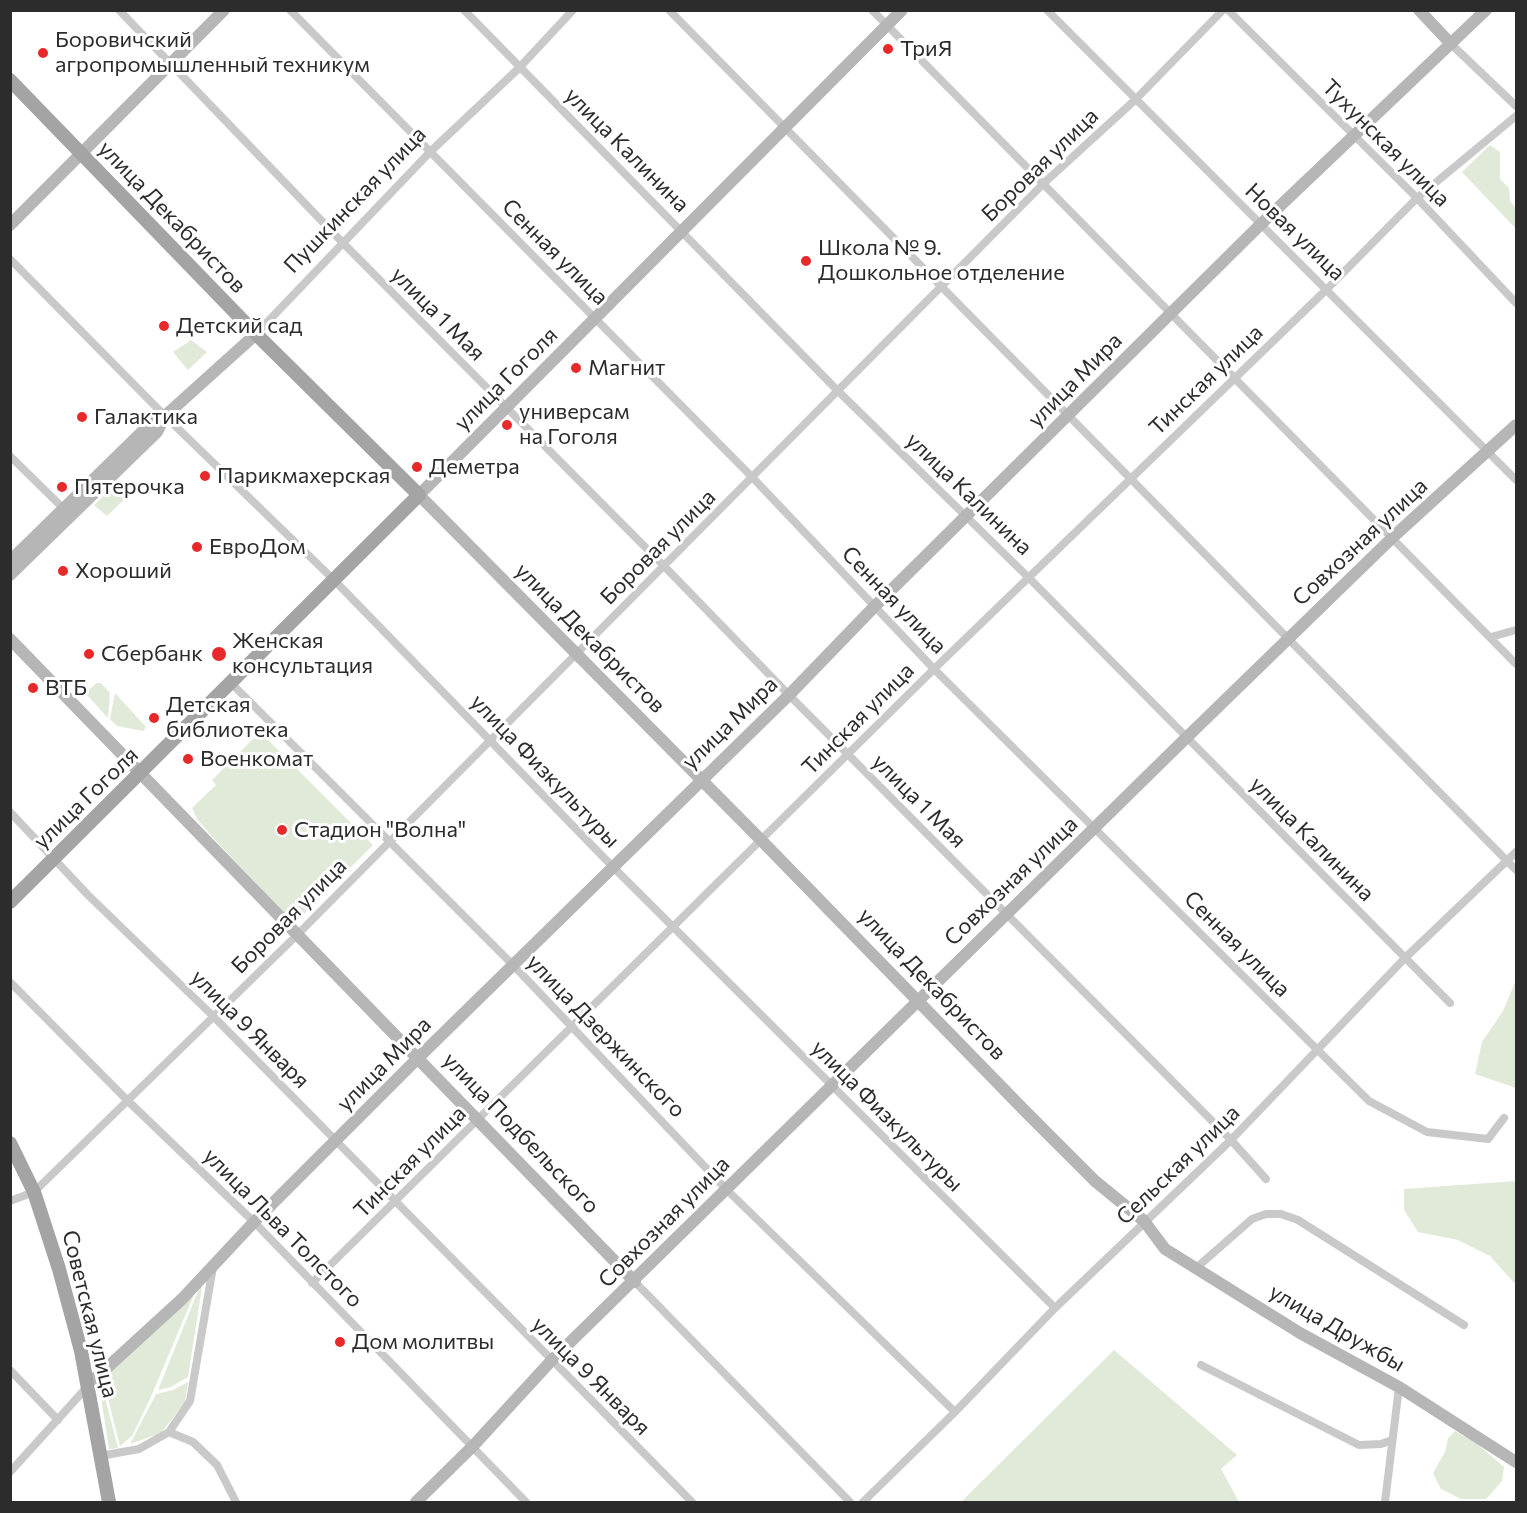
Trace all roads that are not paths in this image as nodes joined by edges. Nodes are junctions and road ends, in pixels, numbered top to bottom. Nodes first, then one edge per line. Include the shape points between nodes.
1 (119, 10) edge
2 (224, 10) edge
3 (290, 10) edge
4 (464, 10) edge
5 (573, 10) edge
6 (669, 10) edge
7 (872, 10) edge
8 (902, 10) edge
9 (1047, 10) edge
10 (1223, 10) edge
11 (1228, 10) edge
12 (1419, 10) edge
13 (1486, 10) edge
14 (887, 26) junction
15 (1451, 44) junction
16 (170, 65) junction
17 (519, 68) junction
18 (10, 80) edge
19 (1135, 100) junction
20 (1516, 106) edge
21 (1516, 116) edge
22 (785, 129) junction
23 (1354, 134) junction
24 (430, 153) junction
25 (84, 154) junction
26 (1044, 183) junction
27 (1417, 198) junction
28 (1261, 224) junction
29 (10, 225) edge
30 (683, 231) junction
31 (342, 242) junction
32 (10, 259) edge
33 (942, 286) junction
34 (1327, 289) junction
35 (1516, 303) edge
36 (1170, 315) junction
37 (597, 319) junction
38 (256, 334) junction
39 (1233, 379) junction
40 (837, 390) junction
41 (506, 408) junction
42 (165, 416) junction
43 (1070, 416) junction
44 (1516, 425) edge
45 (1490, 451) junction
46 (10, 456) edge
47 (1130, 477) junction
48 (753, 478) junction
49 (1516, 480) edge
50 (419, 495) junction
51 (68, 513) junction
52 (966, 517) junction
53 (1393, 537) junction
54 (10, 561) edge
55 (664, 566) junction
56 (10, 575) edge
57 (1029, 578) junction
58 (334, 580) junction
59 (875, 606) junction
60 (1516, 630) edge
61 (1491, 637) junction
62 (10, 639) edge
63 (1289, 639) junction
64 (577, 654) junction
65 (1516, 664) edge
66 (934, 669) junction
67 (231, 683) junction
68 (789, 695) junction
69 (1186, 738) junction
70 (489, 740) junction
71 (848, 754) junction
72 (142, 773) junction
73 (701, 780) junction
74 (10, 812) edge
75 (1096, 828) junction
76 (389, 841) junction
77 (762, 841) junction
78 (1516, 852) edge
79 (54, 858) junction
80 (1506, 861) junction
81 (612, 866) junction
82 (1516, 870) edge
83 (10, 902) edge
84 (1006, 915) junction
85 (672, 927) junction
86 (297, 935) junction
87 (1405, 958) junction
88 (514, 966) junction
89 (10, 982) edge
90 (918, 1000) junction
91 (1450, 1003) dead end
92 (213, 1016) junction
93 (572, 1026) junction
94 (1317, 1050) junction
95 (419, 1057) junction
96 (832, 1085) junction
97 (128, 1101) junction
98 (1504, 1118) dead end
99 (477, 1120) junction
100 (1231, 1140) junction
101 (336, 1142) junction
102 (10, 1143) edge
103 (1266, 1179) dead end
104 (727, 1190) junction
105 (34, 1192) junction
106 (10, 1201) edge
107 (396, 1202) junction
108 (1144, 1221) junction
109 (254, 1222) junction
110 (213, 1266) junction
111 (1195, 1269) junction
112 (635, 1282) junction
113 (312, 1283) junction
114 (1055, 1308) junction
115 (1464, 1325) dead end
116 (551, 1361) junction
117 (1201, 1365) dead end
118 (10, 1370) edge
119 (88, 1385) junction
120 (1399, 1387) junction
121 (955, 1412) junction
122 (58, 1420) junction
123 (169, 1432) junction
124 (1392, 1440) junction
125 (473, 1446) junction
126 (99, 1456) junction
127 (1516, 1462) edge
128 (10, 1472) edge
129 (109, 1503) edge
130 (236, 1503) edge
131 (416, 1503) edge
132 (526, 1503) edge
133 (692, 1503) edge
134 (850, 1503) edge
135 (863, 1503) edge
136 (1385, 1503) edge

1 - 16 street, улица 1 Мая
2 - 16 main road
3 - 24 street, Сенная улица
4 - 17 street, улица Калинина
5 - 17 street, Пушкинская улица
6 - 22 street
7 - 14 street
8 - 14 main road, улица Гоголя
9 - 19 street, Новая улица
10 - 19 street, Боровая улица
11 - 23 street, Тухунская улица
12 - 15 main road
13 - 15 main road, улица Мира
14 - 22 main road, улица Гоголя
14 - 26 street
15 - 20 street
15 - 23 main road, улица Мира
16 - 25 main road
16 - 31 street, улица 1 Мая
17 - 24 street, Пушкинская улица
17 - 30 street, улица Калинина
18 - 25 main road, улица Декабристов
19 - 26 street, Боровая улица
19 - 28 street, Новая улица
21 - 27 street, Тинская улица
22 - 30 main road, улица Гоголя
22 - 33 street
23 - 27 street, Тухунская улица
23 - 28 main road, улица Мира
24 - 31 street, Пушкинская улица
24 - 37 street, Сенная улица
25 - 29 main road
25 - 38 main road, улица Декабристов
26 - 33 street, Боровая улица
26 - 36 street
27 - 34 street, Тинская улица
27 - 35 street, Тухунская улица
28 - 34 street, Новая улица
28 - 36 main road, улица Мира
30 - 37 main road, улица Гоголя
30 - 40 street, улица Калинина
31 - 38 street, Пушкинская улица
31 - 41 street, улица 1 Мая
32 - 42 street, улица Физкультуры
33 - 40 street, Боровая улица
33 - 43 street
34 - 39 street, Тинская улица
34 - 45 street, Новая улица
36 - 39 street
36 - 43 main road, улица Мира
37 - 41 main road, улица Гоголя
37 - 48 street, Сенная улица
38 - 42 main road, Пушкинская улица
38 - 50 main road, улица Декабристов
39 - 47 street, Тинская улица
39 - 53 street
40 - 48 street, Боровая улица
40 - 52 street, улица Калинина
41 - 50 main road, улица Гоголя
41 - 55 street, улица 1 Мая
42 - 51 main road, Пушкинская улица via 157,432
42 - 58 street, улица Физкультуры
43 - 47 street
43 - 52 main road, улица Мира
44 - 45 main road, Совхозная улица
45 - 49 street, Новая улица
45 - 53 main road, Совхозная улица
46 - 51 street
47 - 57 street, Тинская улица
47 - 63 street
48 - 55 street, Боровая улица
48 - 59 street, Сенная улица
50 - 58 main road, улица Гоголя
50 - 64 main road, улица Декабристов
51 - 54 main road, Пушкинская улица
51 - 56 main road, Пушкинская улица
52 - 57 street, улица Калинина
52 - 59 main road, улица Мира
53 - 61 street
53 - 63 main road, Совхозная улица
55 - 64 street, Боровая улица
55 - 68 street, улица 1 Мая
57 - 66 street, Тинская улица
57 - 69 street, улица Калинина
58 - 67 main road, улица Гоголя
58 - 70 street, улица Физкультуры
59 - 66 street, Сенная улица
59 - 68 main road, улица Мира
60 - 61 street
61 - 65 street
62 - 72 main road, улица Подбельского
63 - 69 main road, Совхозная улица
63 - 80 street
64 - 70 street, Боровая улица
64 - 73 main road, улица Декабристов
66 - 71 street, Тинская улица
66 - 75 street, Сенная улица
67 - 72 main road, улица Гоголя
67 - 76 street, улица Дзержинского
68 - 71 street, улица 1 Мая
68 - 73 main road, улица Мира
69 - 75 main road, Совхозная улица
69 - 87 street, улица Калинина
70 - 76 street, Боровая улица
70 - 81 street, улица Физкультуры
71 - 77 street, Тинская улица
71 - 84 street, улица 1 Мая
72 - 79 main road, улица Гоголя
72 - 86 main road, улица Подбельского
73 - 77 main road, улица Декабристов
73 - 81 main road, улица Мира
74 - 79 street, улица 9 Января
75 - 84 main road, Совхозная улица
75 - 94 street, Сенная улица
76 - 86 street, Боровая улица
76 - 88 street, улица Дзержинского
77 - 85 street, Тинская улица
77 - 90 main road, улица Декабристов
78 - 80 street, Сельская улица
79 - 83 main road, улица Гоголя
79 - 92 street, улица 9 Января
80 - 82 street
80 - 87 street, Сельская улица
81 - 85 street, улица Физкультуры
81 - 88 main road, улица Мира
84 - 90 main road, Совхозная улица
84 - 100 street, улица 1 Мая
85 - 93 street, Тинская улица
85 - 96 street, улица Физкультуры
86 - 92 street, Боровая улица
86 - 95 main road, улица Подбельского
87 - 91 street, улица Калинина
87 - 94 street, Сельская улица
88 - 93 street, улица Дзержинского
88 - 95 main road, улица Мира
89 - 97 street, улица Льва Толстого
90 - 96 main road, Совхозная улица
90 - 108 main road, улица Декабристов via 1095,1180
92 - 97 street, Боровая улица
92 - 101 street, улица 9 Января
93 - 99 street, Тинская улица
93 - 104 street, улица Дзержинского
94 - 98 street, Сенная улица via 1369,1101 1426,1132 1488,1139
94 - 100 street, Сельская улица
95 - 99 main road, улица Подбельского
95 - 101 main road, улица Мира
96 - 104 main road, Совхозная улица
96 - 114 street, улица Физкультуры
97 - 105 street, Боровая улица
97 - 109 street, улица Льва Толстого
99 - 107 street, Тинская улица
99 - 112 main road, улица Подбельского
100 - 103 street, улица 1 Мая
100 - 108 street, Сельская улица
101 - 107 street, улица 9 Января
101 - 109 main road, улица Мира
102 - 105 main road, Советская улица
104 - 112 main road, Совхозная улица
104 - 121 street, улица Дзержинского
105 - 106 street, Боровая улица
105 - 119 main road, Советская улица via 59,1269
107 - 113 street, Тинская улица
107 - 116 street, улица 9 Января
108 - 111 main road, улица Дружбы via 1165,1249
108 - 114 street, Сельская улица
109 - 110 main road, улица Мира
109 - 113 street, улица Льва Толстого
110 - 119 main road, улица Мира
110 - 123 street via 190,1401
111 - 115 street via 1252,1219 1281,1214 1298,1220
111 - 120 main road, улица Дружбы
112 - 116 main road, Совхозная улица
112 - 134 street, улица Подбельского
113 - 125 street, улица Льва Толстого
114 - 121 street, Сельская улица
116 - 125 main road, Совхозная улица
116 - 133 street, улица 9 Января
117 - 124 street via 1359,1445
118 - 122 street
119 - 122 street, улица Мира
119 - 126 main road, Советская улица
120 - 124 street
120 - 127 main road, улица Дружбы
121 - 135 street, Сельская улица
122 - 128 street, улица Мира
123 - 126 street via 139,1449
123 - 130 street via 193,1442 217,1465
124 - 136 street
125 - 131 main road, Совхозная улица
125 - 132 street, улица Льва Толстого
126 - 129 main road, Советская улица

